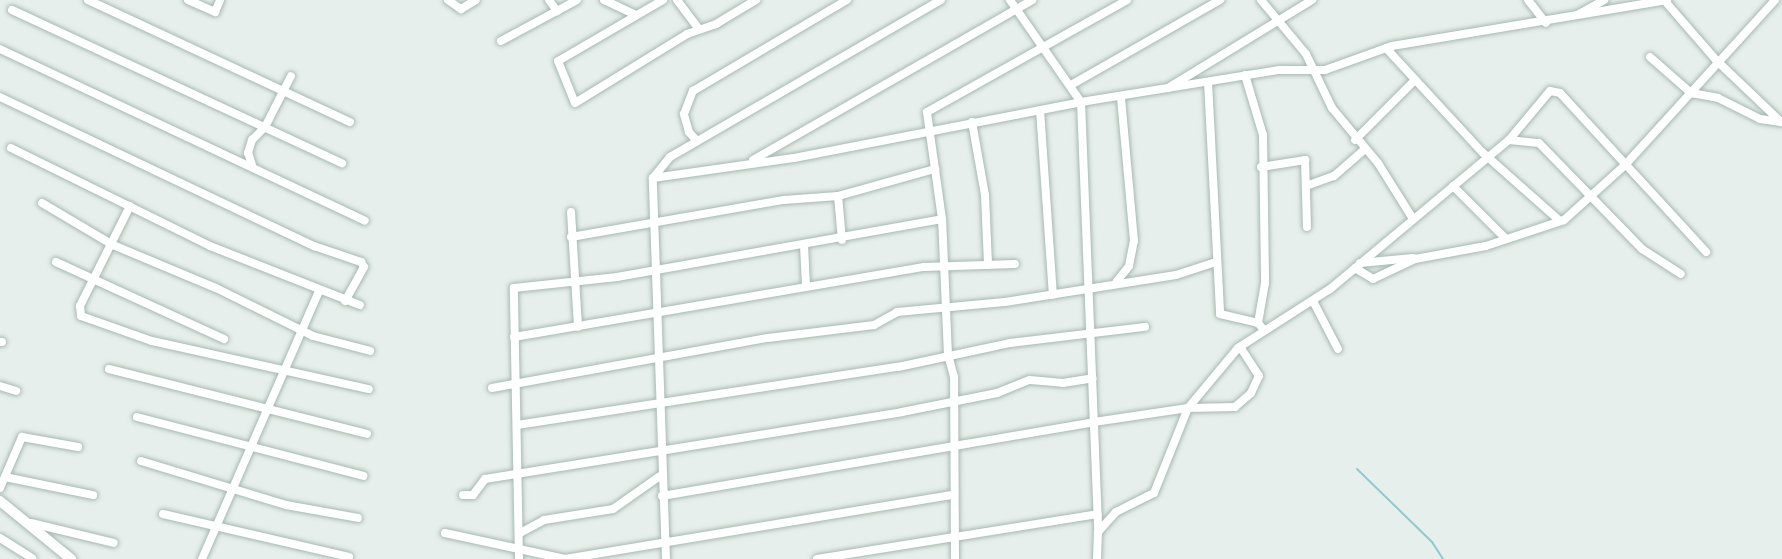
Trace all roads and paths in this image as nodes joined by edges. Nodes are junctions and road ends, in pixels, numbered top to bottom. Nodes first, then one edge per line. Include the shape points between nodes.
1 (88, 0) edge
2 (188, 0) edge
3 (220, 0) edge
4 (447, 0) edge
5 (476, 0) edge
6 (549, 0) edge
7 (577, 0) edge
8 (604, 0) edge
9 (663, 0) edge
10 (677, 0) edge
11 (756, 0) edge
12 (848, 0) edge
13 (940, 0) edge
14 (1010, 0) edge
15 (1032, 0) edge
16 (1127, 0) edge
17 (1220, 0) edge
18 (1261, 0) edge
19 (1312, 0) edge
20 (1528, 0) edge
21 (1604, 0) edge
22 (1665, 0) edge
23 (1775, 0) edge
24 (1016, 9) junction
25 (12, 10) dead end
26 (557, 11) junction
27 (636, 15) junction
28 (1572, 18) junction
29 (1277, 23) junction
30 (1546, 23) junction
31 (699, 29) junction
32 (501, 41) dead end
33 (1042, 46) junction
34 (1386, 48) junction
35 (0, 49) edge
36 (1650, 57) dead end
37 (1716, 60) junction
38 (1316, 69) junction
39 (1245, 75) junction
40 (291, 76) dead end
41 (1415, 80) junction
42 (1208, 82) junction
43 (1071, 85) junction
44 (284, 90) junction
45 (1166, 90) junction
46 (1692, 93) junction
47 (0, 97) edge
48 (1121, 98) junction
49 (1081, 102) junction
50 (1040, 110) junction
51 (349, 122) dead end
52 (972, 122) junction
53 (1782, 122) edge
54 (265, 127) junction
55 (932, 130) junction
56 (1355, 140) junction
57 (1509, 140) junction
58 (697, 141) junction
59 (11, 148) dead end
60 (1364, 150) junction
61 (1489, 156) junction
62 (750, 161) junction
63 (342, 163) dead end
64 (1625, 165) junction
65 (253, 167) junction
66 (1261, 167) junction
67 (936, 169) junction
68 (653, 178) junction
69 (1306, 186) junction
70 (1453, 186) junction
71 (838, 196) junction
72 (1590, 198) junction
73 (42, 203) dead end
74 (130, 206) junction
75 (571, 212) dead end
76 (942, 219) junction
77 (1413, 219) junction
78 (365, 221) dead end
79 (1560, 221) junction
80 (657, 223) junction
81 (1307, 227) dead end
82 (571, 237) junction
83 (1504, 237) junction
84 (842, 240) junction
85 (113, 245) junction
86 (804, 245) junction
87 (1706, 252) dead end
88 (1415, 259) junction
89 (56, 262) dead end
90 (1216, 262) junction
91 (1014, 264) dead end
92 (988, 265) junction
93 (1358, 266) junction
94 (945, 268) junction
95 (657, 269) junction
96 (1681, 274) dead end
97 (94, 280) junction
98 (1117, 281) junction
99 (574, 283) junction
100 (806, 286) junction
101 (1089, 289) junction
102 (319, 291) junction
103 (1053, 295) junction
104 (345, 301) junction
105 (1313, 301) junction
106 (360, 305) dead end
107 (947, 309) junction
108 (661, 312) junction
109 (1258, 323) junction
110 (578, 327) junction
111 (1145, 327) dead end
112 (300, 329) junction
113 (1264, 330) junction
114 (1091, 334) junction
115 (514, 337) junction
116 (224, 339) dead end
117 (1240, 347) junction
118 (1338, 349) dead end
119 (370, 351) dead end
120 (948, 355) junction
121 (659, 360) junction
122 (109, 369) dead end
123 (282, 370) junction
124 (1093, 379) junction
125 (516, 384) junction
126 (0, 386) edge
127 (492, 388) dead end
128 (369, 389) dead end
129 (16, 391) dead end
130 (951, 401) junction
131 (660, 405) junction
132 (1188, 408) junction
133 (264, 409) junction
134 (136, 417) dead end
135 (1094, 422) junction
136 (517, 425) junction
137 (367, 434) dead end
138 (953, 446) junction
139 (78, 447) dead end
140 (247, 449) junction
141 (660, 451) junction
142 (141, 461) dead end
143 (519, 474) junction
144 (363, 476) dead end
145 (660, 476) junction
146 (5, 477) junction
147 (231, 487) junction
148 (0, 488) edge
149 (93, 495) dead end
150 (463, 495) dead end
151 (951, 495) junction
152 (662, 496) junction
153 (2, 506) edge
154 (163, 514) dead end
155 (1097, 514) junction
156 (358, 518) dead end
157 (31, 523) junction
158 (215, 528) junction
159 (1098, 532) junction
160 (445, 533) dead end
161 (520, 533) junction
162 (955, 536) junction
163 (0, 538) edge
164 (665, 541) junction
165 (114, 543) dead end
166 (520, 556) edge
167 (349, 557) dead end
168 (32, 558) edge
169 (71, 559) edge
170 (202, 559) edge
171 (666, 559) edge
172 (817, 559) edge
173 (955, 559) edge
174 (1097, 559) edge

1 - 44 street
2 - 3 street via 215,12
4 - 5 street via 461,9
6 - 26 street
7 - 26 street
8 - 27 street
9 - 27 street
10 - 31 street
11 - 31 street
12 - 58 street via 693,91 684,114
13 - 58 street
14 - 24 street
15 - 24 street
16 - 33 street
17 - 43 street
18 - 29 street
19 - 29 street
20 - 30 street
21 - 28 street
22 - 28 street
22 - 37 street
23 - 37 street
24 - 33 street
24 - 62 street
25 - 54 street
26 - 32 street
27 - 31 street via 558,61 575,103
28 - 30 street
29 - 38 street
29 - 45 street
30 - 34 street
33 - 43 street
33 - 55 street via 928,111
34 - 38 street via 1331,69
34 - 41 street
35 - 65 street
36 - 46 street
37 - 46 street
37 - 53 street
38 - 39 street
38 - 56 street via 1332,108
39 - 42 street
39 - 66 street via 1261,124
40 - 44 street
41 - 56 street
41 - 61 street
42 - 45 street
42 - 90 street
43 - 49 street
44 - 51 street
44 - 54 street
45 - 48 street
46 - 53 street via 1717,98 1760,119
46 - 64 street via 1656,126
47 - 104 street via 314,246 361,262 363,267
48 - 49 street
48 - 98 street via 1134,241 1129,266
49 - 50 street
49 - 101 street
50 - 52 street
50 - 103 street
52 - 55 street
52 - 92 street via 985,195
54 - 63 street
54 - 65 street via 252,140 248,153
55 - 62 street via 794,158
55 - 67 street
56 - 60 street
57 - 61 street
57 - 64 street via 1552,90 1560,93
57 - 72 street via 1539,143
58 - 68 street via 670,157
59 - 74 street
60 - 69 street via 1334,176
60 - 77 street via 1383,170
61 - 70 street
61 - 79 street
62 - 68 street
64 - 72 street
64 - 87 street
65 - 78 street
66 - 69 street via 1303,159
66 - 109 street via 1265,283
67 - 71 street
67 - 76 street
68 - 80 street
69 - 81 street
70 - 77 street
70 - 83 street
71 - 80 street via 784,200
71 - 84 street
72 - 79 street
72 - 96 street via 1642,249
73 - 85 street
74 - 85 street
74 - 102 street via 209,246
75 - 82 street
76 - 84 street
76 - 94 street
77 - 93 street
79 - 83 street
80 - 82 street
80 - 95 street
82 - 99 street
83 - 88 street via 1469,251
84 - 86 street
85 - 97 street
85 - 112 street
86 - 95 street
86 - 100 street
88 - 93 street
88 - 93 street via 1373,279
89 - 97 street
90 - 98 street via 1176,275
90 - 109 street via 1220,314
91 - 92 street
92 - 94 street
93 - 105 street
94 - 100 street
94 - 107 street
95 - 99 street
95 - 108 street
97 - 116 street
97 - 123 street via 80,306 79,313 87,319 152,341
98 - 101 street
99 - 110 street
99 - 115 street via 514,288
100 - 108 street
101 - 103 street
101 - 114 street
102 - 104 street
102 - 112 street
103 - 107 street
104 - 106 street
105 - 113 street
105 - 118 street
107 - 120 street
107 - 121 street via 897,312 874,325 768,338
108 - 110 street
108 - 121 street
109 - 113 street
110 - 115 street
111 - 114 street
112 - 119 street
112 - 123 street
113 - 117 street
114 - 120 street
114 - 124 street
115 - 125 street
117 - 132 street
117 - 132 street via 1259,373 1251,394 1235,407
120 - 130 street via 954,377
120 - 131 street
121 - 125 street
121 - 131 street
122 - 133 street
123 - 128 street
123 - 133 street
124 - 130 street via 1063,383 1030,380 997,393
124 - 135 street
125 - 127 street
125 - 136 street
126 - 129 street
130 - 138 street
130 - 141 street
131 - 136 street
131 - 141 street
132 - 135 street
132 - 159 street via 1159,486 1148,498 1116,512
133 - 137 street
133 - 140 street
134 - 140 street
135 - 138 street
135 - 155 street
136 - 143 street
138 - 151 street
138 - 152 street
139 - 146 street via 22,437
140 - 144 street
140 - 147 street
141 - 143 street
141 - 145 street
142 - 147 street
143 - 150 street via 481,480 474,495
143 - 161 street
145 - 152 street
145 - 161 street via 613,509 544,520
146 - 148 street
146 - 149 street
147 - 156 street via 286,505
147 - 158 street
151 - 162 street
151 - 164 street
152 - 164 street
153 - 157 street
154 - 158 street
155 - 159 street
155 - 162 street
157 - 165 street
157 - 169 street
158 - 167 street
158 - 170 street
159 - 174 street
160 - 166 street
161 - 166 street
162 - 172 street
162 - 173 street
163 - 168 street
164 - 166 street via 565,559
164 - 171 street

